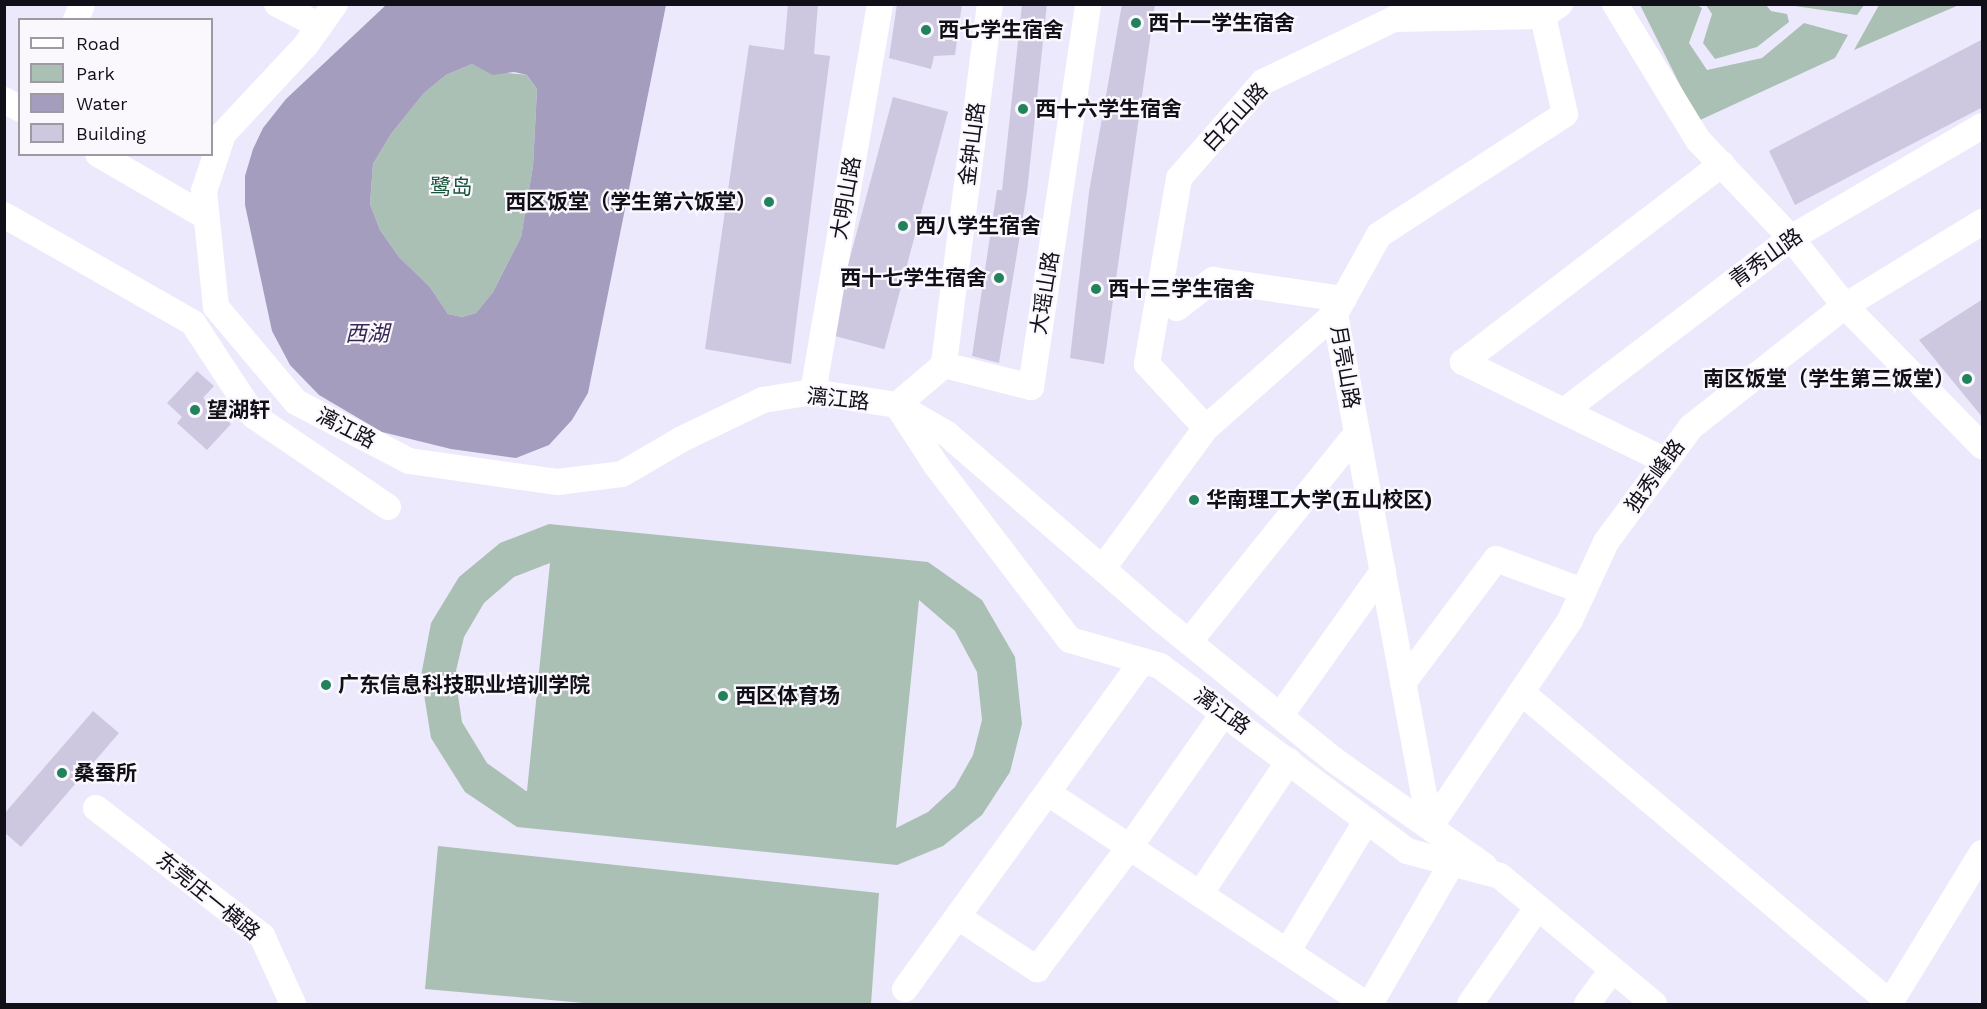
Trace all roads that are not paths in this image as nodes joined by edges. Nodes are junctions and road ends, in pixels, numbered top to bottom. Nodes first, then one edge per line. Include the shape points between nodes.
1 (82, 4) edge
2 (277, 4) edge
3 (334, 4) edge
4 (880, 4) edge
5 (990, 4) edge
6 (1088, 4) edge
7 (1616, 4) edge
8 (1551, 10) edge
9 (76, 18) edge
10 (320, 26) junction
11 (4, 100) edge
12 (18, 108) edge
13 (1983, 126) edge
14 (101, 156) edge
15 (1722, 164) junction
16 (4, 215) edge
17 (205, 216) junction
18 (1983, 222) edge
19 (1791, 238) junction
20 (1159, 295) junction
21 (1845, 306) junction
22 (1339, 307) junction
23 (944, 365) junction
24 (813, 392) junction
25 (897, 405) junction
26 (1564, 411) junction
27 (1206, 428) junction
28 (1357, 433) junction
29 (1983, 446) edge
30 (1666, 462) junction
31 (388, 507) dead end
32 (1103, 568) junction
33 (1383, 571) junction
34 (1583, 591) junction
35 (1189, 642) junction
36 (1142, 661) junction
37 (1403, 682) junction
38 (1521, 692) junction
39 (1224, 712) junction
40 (1280, 716) junction
41 (1289, 761) junction
42 (1048, 793) junction
43 (96, 808) dead end
44 (1367, 820) junction
45 (1430, 827) junction
46 (1129, 848) junction
47 (1983, 853) edge
48 (1452, 863) junction
49 (1500, 876) junction
50 (1200, 894) junction
51 (1538, 907) junction
52 (958, 917) junction
53 (1287, 952) junction
54 (1612, 970) junction
55 (905, 989) dead end
56 (293, 1005) edge
57 (1366, 1005) edge
58 (1371, 1005) edge
59 (1470, 1005) edge
60 (1587, 1005) edge
61 (1654, 1005) edge

1 - 9 street
2 - 10 street
3 - 10 street, 漓江路
4 - 24 street, 大明山路
5 - 23 street, 金钟山路
6 - 23 street, 大瑶山路 via 1031,387
7 - 15 street via 1698,140
8 - 20 street, 白石山路 via 1394,19 1263,82 1179,178
8 - 22 street, 月亮山路 via 1565,114 1379,236
10 - 17 street, 漓江路 via 223,134 204,190
11 - 12 street
13 - 19 street, 青秀山路
14 - 17 street
15 - 19 street
15 - 26 street via 1463,362
16 - 31 street via 193,323 254,416
17 - 24 street, 漓江路 via 216,307 223,316 296,402 410,461 557,482 622,474 682,439 764,400
18 - 21 street, 独秀峰路
19 - 21 street
19 - 26 street, 青秀山路
20 - 22 street via 1177,308 1213,280
20 - 27 street, 白石山路 via 1147,364
21 - 29 street
21 - 30 street, 独秀峰路 via 1691,427
22 - 27 street
22 - 28 street, 月亮山路
23 - 25 street
24 - 25 street, 漓江路
25 - 32 street via 947,434
25 - 36 street, 漓江路 via 936,465 1070,640
26 - 30 street
27 - 32 street
28 - 33 street, 月亮山路
28 - 35 street
30 - 34 street, 独秀峰路 via 1606,542
32 - 35 street
33 - 37 street, 月亮山路
33 - 40 street
34 - 37 street via 1496,559
34 - 38 street, 独秀峰路 via 1570,620
35 - 40 street
36 - 39 street, 漓江路 via 1160,666
36 - 42 street
37 - 45 street, 月亮山路
38 - 45 street, 独秀峰路
38 - 47 street via 1890,1003
39 - 41 street, 漓江路
39 - 46 street
40 - 45 street via 1334,760
41 - 44 street, 漓江路
41 - 50 street
42 - 46 street
42 - 52 street
43 - 56 street, 东莞庄一横路 via 262,936
44 - 48 street, 漓江路 via 1407,851
44 - 53 street
45 - 49 street
46 - 50 street
46 - 52 street via 1037,969
48 - 49 street, 漓江路
48 - 58 street
49 - 51 street, 漓江路
50 - 53 street
51 - 54 street, 漓江路
51 - 59 street
52 - 55 street
53 - 57 street
54 - 60 street
54 - 61 street, 漓江路

